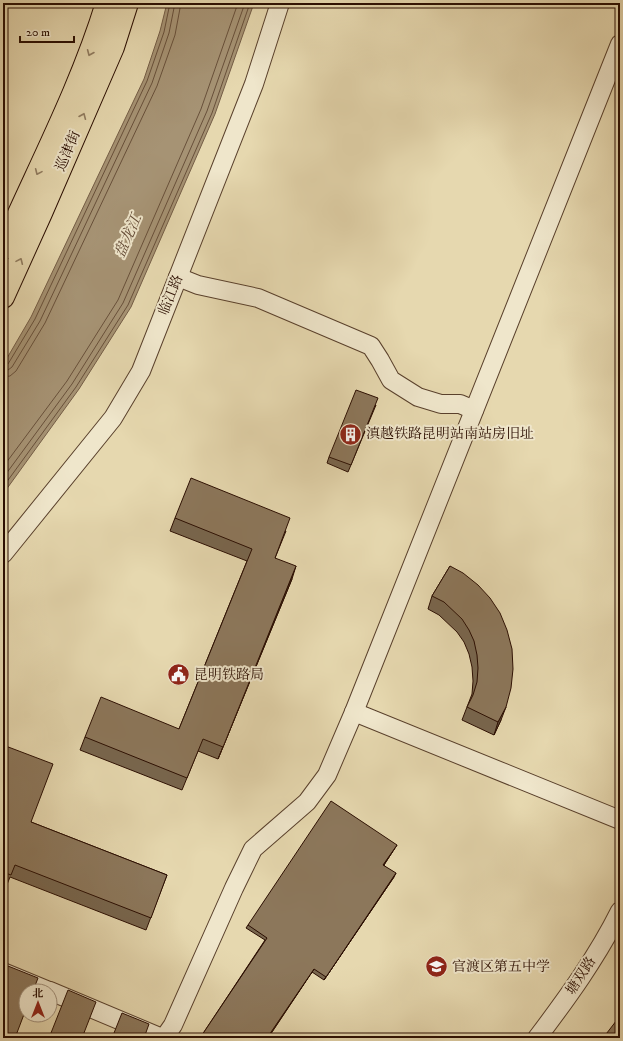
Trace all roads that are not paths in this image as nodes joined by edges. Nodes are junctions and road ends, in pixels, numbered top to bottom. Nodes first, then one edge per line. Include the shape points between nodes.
1 (107, 3) edge
2 (127, 3) edge
3 (280, 3) edge
4 (620, 44) edge
5 (9, 223) edge
6 (3, 248) edge
7 (178, 277) junction
8 (3, 297) edge
9 (474, 410) junction
10 (3, 554) edge
11 (354, 712) junction
12 (620, 820) edge
13 (620, 911) edge
14 (3, 972) edge
15 (30, 983) edge
16 (58, 994) edge
17 (163, 1038) edge
18 (537, 1038) edge

1 -> 5 main road, 巡津街 via 96,40 74,92
8 -> 2 main road, 巡津街 via 112,47
3 - 7 street, 临江路 via 254,84
4 - 9 street
5 - 6 main road, 巡津街
7 - 9 street via 198,285 258,298 371,346 391,380 418,397 441,404 460,404
7 - 10 street, 临江路 via 141,370 113,418
9 - 11 street
11 - 12 street
11 - 17 street via 327,775 307,802 253,849 174,1025
13 - 18 street, 塘双路 via 573,990
14 - 15 street
16 - 17 street

